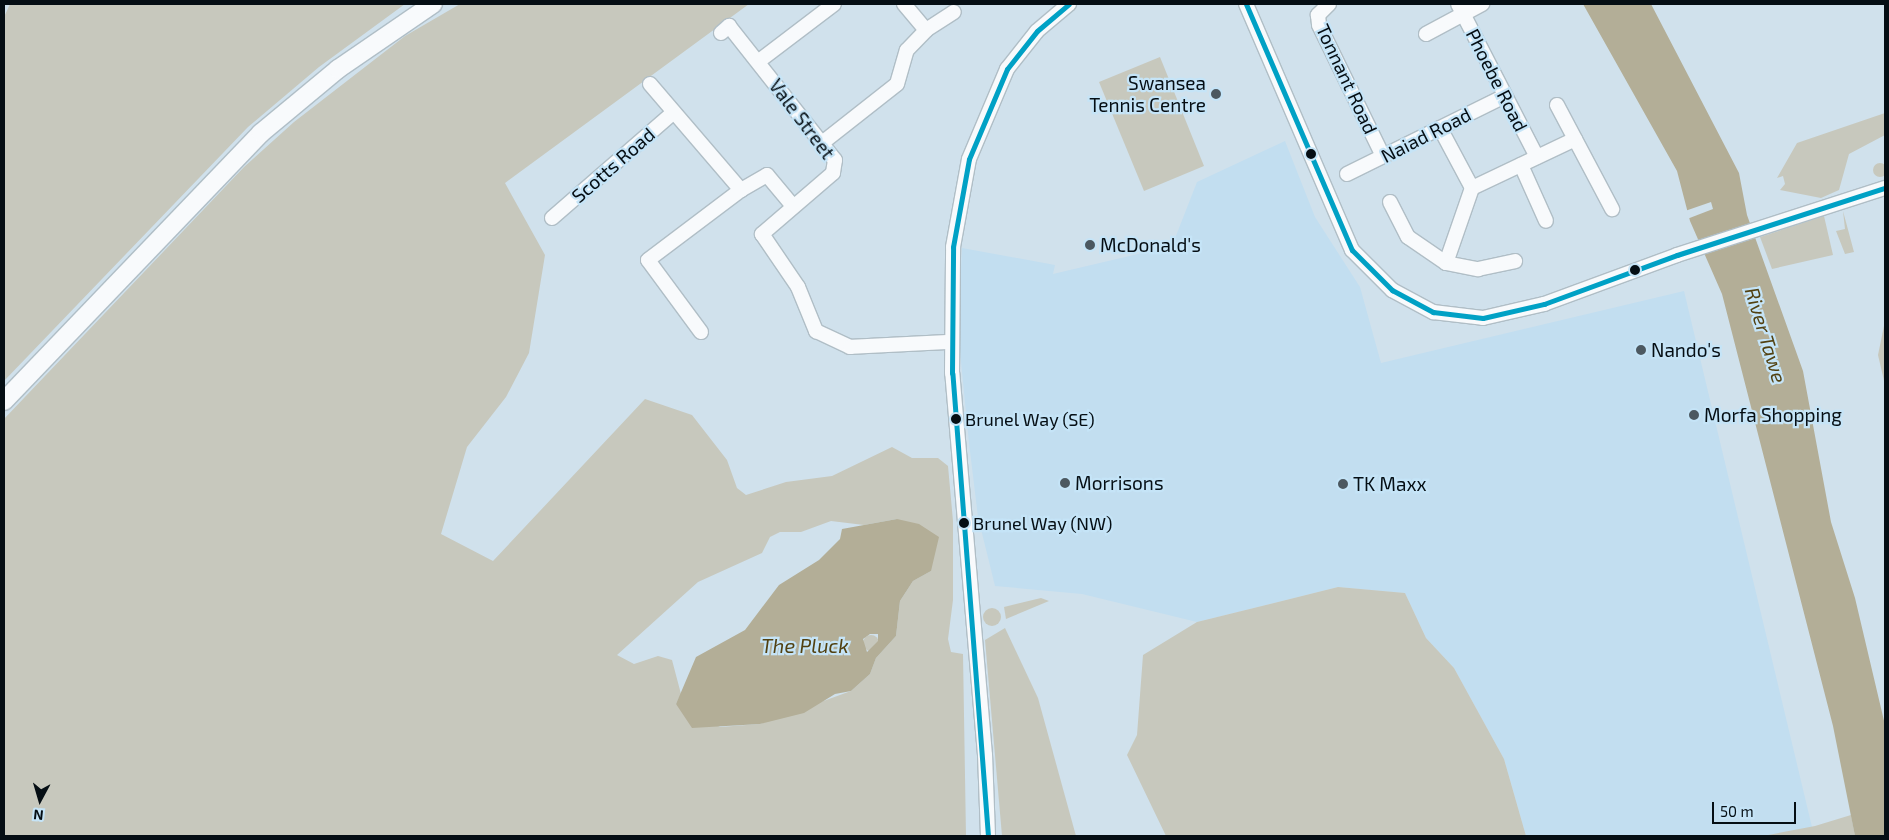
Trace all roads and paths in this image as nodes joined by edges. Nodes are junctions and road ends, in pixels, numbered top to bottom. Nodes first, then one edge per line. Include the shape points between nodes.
1 (434, 4) edge
2 (831, 4) edge
3 (904, 4) edge
4 (1069, 4) edge
5 (1241, 4) edge
6 (1246, 4) edge
7 (1329, 4) edge
8 (1482, 4) edge
9 (1460, 9) edge
10 (954, 12) dead end
11 (1250, 19) junction
12 (926, 30) junction
13 (721, 33) dead end
14 (1426, 34) dead end
15 (758, 61) junction
16 (650, 84) dead end
17 (1505, 96) junction
18 (1557, 105) dead end
19 (673, 113) junction
20 (1440, 128) junction
21 (1575, 138) junction
22 (822, 143) junction
23 (1383, 156) junction
24 (1537, 157) junction
25 (1521, 165) junction
26 (1347, 174) dead end
27 (1472, 188) junction
28 (1885, 188) edge
29 (741, 190) junction
30 (1390, 202) dead end
31 (792, 205) junction
32 (1612, 209) dead end
33 (552, 218) dead end
34 (1546, 221) dead end
35 (1515, 262) dead end
36 (1446, 263) junction
37 (701, 332) dead end
38 (950, 342) junction
39 (4, 401) edge
40 (988, 836) edge

1 - 39 main road via 338,69 261,134
2 - 15 street
3 - 12 street
4 - 38 street via 1037,31 1006,69 969,159 953,248
5 - 11 street
6 - 11 street
7 - 23 street, Tonnant Road via 1318,15 1319,25
8 - 9 street
9 - 14 street
9 - 17 street, Phoebe Road
10 - 12 street
11 - 28 street via 1352,250 1378,278 1433,312 1483,318 1544,304 1677,255
12 - 22 street via 907,50 897,84
13 - 15 street, Vale Street via 729,26
15 - 22 street, Vale Street
16 - 19 street
17 - 20 street, Naiad Road
17 - 24 street, Phoebe Road
18 - 21 street
19 - 29 street
19 - 33 street, Scotts Road
20 - 23 street, Naiad Road
20 - 27 street
21 - 24 street
21 - 32 street
22 - 31 street, Vale Street via 836,166
23 - 26 street, Naiad Road
24 - 25 street
25 - 27 street
25 - 34 street
27 - 36 street
29 - 31 street via 767,175
29 - 37 street via 648,260
30 - 36 street via 1408,237
31 - 38 street, Vale Street via 762,234 798,287 822,338 850,347
35 - 36 street via 1478,270
38 - 40 street via 985,755

